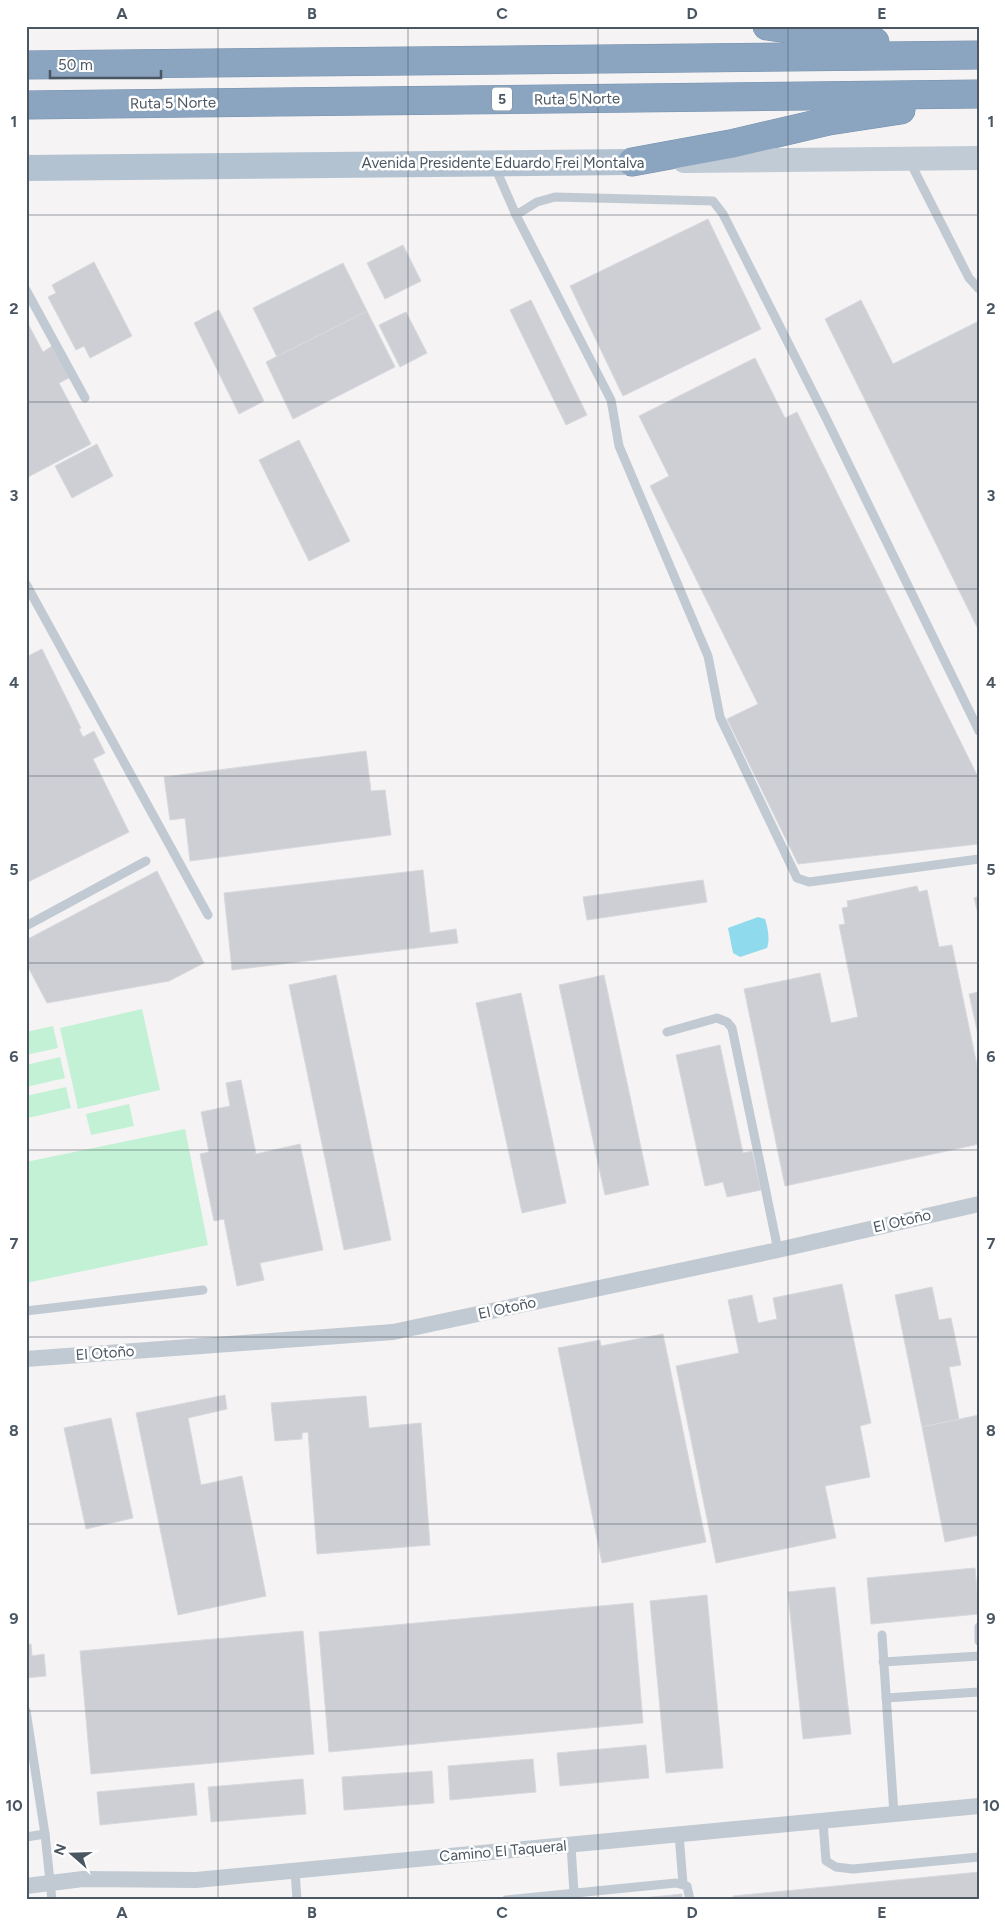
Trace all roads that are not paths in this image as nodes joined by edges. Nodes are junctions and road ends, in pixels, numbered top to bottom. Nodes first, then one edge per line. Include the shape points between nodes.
1 (767, 26) edge
2 (971, 55) edge
3 (26, 65) edge
4 (979, 96) edge
5 (26, 105) edge
6 (908, 158) junction
7 (979, 158) edge
8 (632, 162) junction
9 (494, 163) junction
10 (26, 168) edge
11 (516, 215) junction
12 (979, 289) edge
13 (26, 290) edge
14 (85, 398) dead end
15 (26, 584) edge
16 (979, 731) edge
17 (979, 859) edge
18 (146, 861) dead end
19 (208, 915) dead end
20 (26, 926) edge
21 (667, 1032) dead end
22 (979, 1204) edge
23 (778, 1250) junction
24 (203, 1290) dead end
25 (26, 1311) edge
26 (26, 1359) edge
27 (979, 1627) edge
28 (882, 1636) dead end
29 (979, 1641) edge
30 (979, 1656) edge
31 (883, 1662) junction
32 (979, 1692) edge
33 (886, 1698) junction
34 (26, 1711) edge
35 (979, 1806) edge
36 (894, 1814) junction
37 (823, 1822) junction
38 (45, 1834) junction
39 (679, 1834) junction
40 (26, 1836) edge
41 (571, 1845) junction
42 (979, 1857) edge
43 (295, 1871) junction
44 (50, 1883) junction
45 (684, 1884) junction
46 (26, 1886) edge
47 (574, 1893) junction
48 (52, 1900) edge
49 (297, 1900) edge
50 (506, 1900) edge
51 (690, 1900) edge

1 - 2 highway
2 - 3 highway
4 - 5 highway, Ruta 5 Norte / 5
4 - 8 highway via 865,114
6 - 7 street, Avenida Presidente Eduardo Frei Montalva
6 - 8 street, Avenida Presidente Eduardo Frei Montalva
6 - 12 lane via 969,278
8 - 9 main road, Avenida Presidente Eduardo Frei Montalva
9 - 10 main road, Avenida Presidente Eduardo Frei Montalva
9 - 11 lane
11 - 16 lane via 537,202 555,197 713,201 723,214 826,418
11 - 17 lane via 611,400 619,446 708,656 720,718 797,878 809,882
13 - 14 lane
15 - 19 lane
18 - 20 lane
21 - 23 lane via 717,1018 732,1028
22 - 23 street, El Otoño
23 - 26 street, El Otoño via 393,1332
24 - 25 lane
27 - 29 lane
28 - 31 lane
30 - 31 lane
31 - 33 lane
32 - 33 lane
33 - 36 lane
34 - 38 lane
35 - 36 street, Camino El Taqueral
36 - 37 street, Camino El Taqueral
37 - 39 street, Camino El Taqueral
37 - 42 lane via 826,1861 836,1868
38 - 40 lane
38 - 44 lane
39 - 41 street, Camino El Taqueral
39 - 45 lane
41 - 43 street, Camino El Taqueral
41 - 47 lane
43 - 44 street, Camino El Taqueral via 196,1880 83,1879
43 - 49 lane
44 - 46 street, Camino El Taqueral
44 - 48 lane
45 - 47 lane
45 - 51 lane via 689,1889
47 - 50 lane

